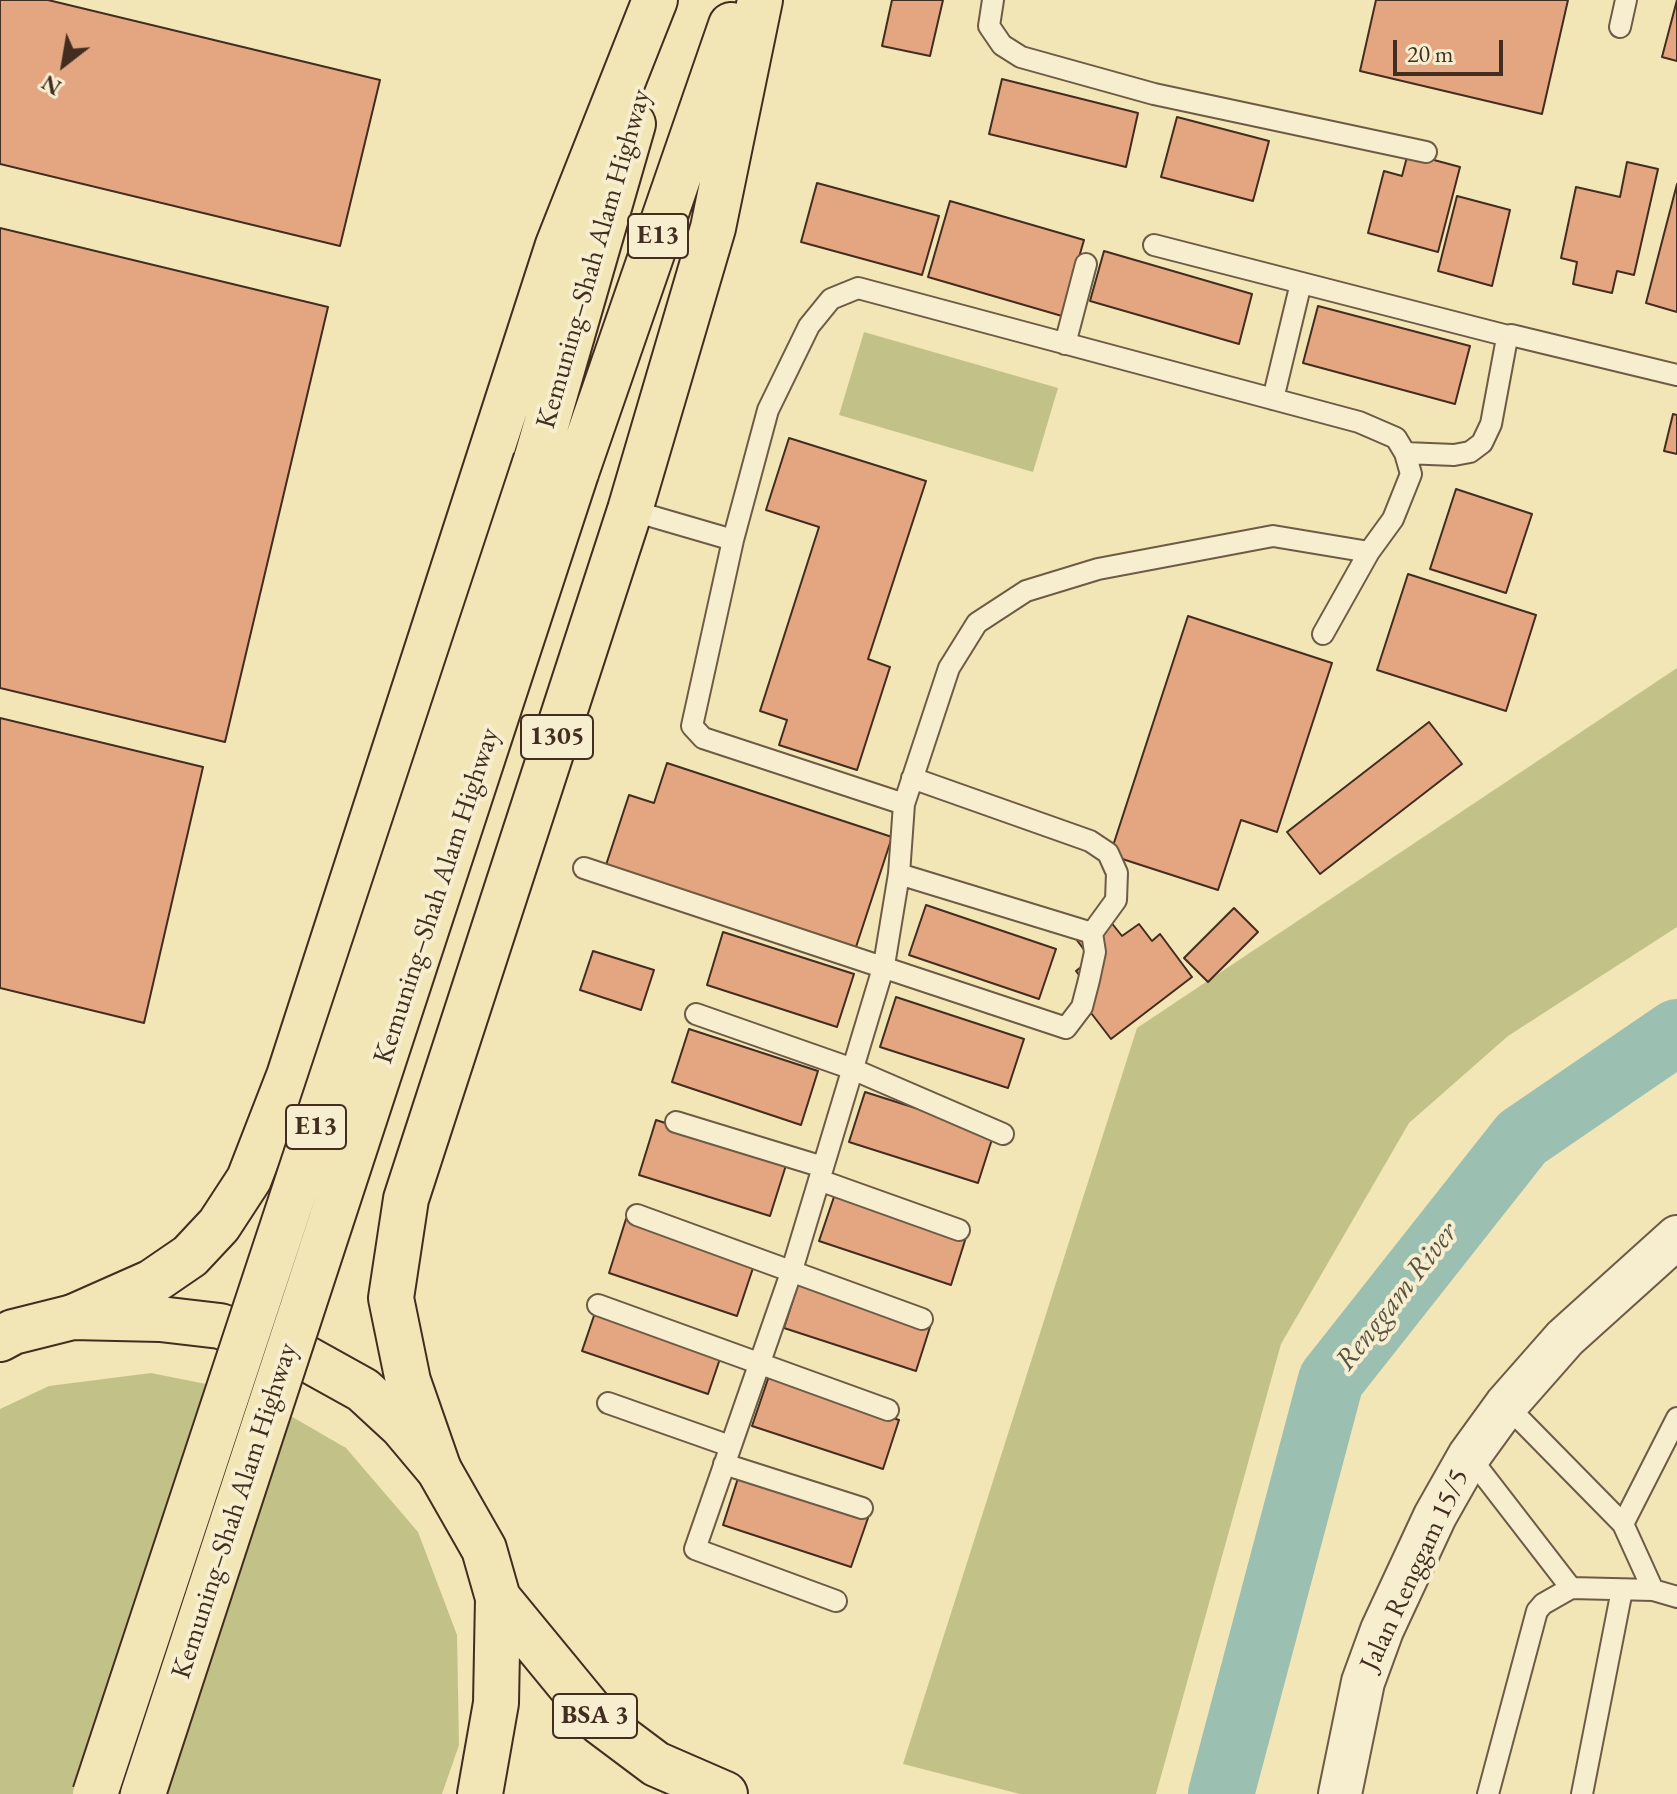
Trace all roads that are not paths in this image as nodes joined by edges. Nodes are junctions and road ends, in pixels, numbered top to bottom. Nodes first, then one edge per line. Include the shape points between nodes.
1 (655, 0) edge
2 (669, 0) edge
3 (740, 0) edge
4 (760, 0) edge
5 (993, 0) edge
6 (1626, 0) edge
7 (1620, 27) dead end
8 (1426, 152) dead end
9 (1154, 245) dead end
10 (1086, 264) dead end
11 (1301, 283) junction
12 (1508, 336) junction
13 (1065, 344) junction
14 (1677, 375) edge
15 (1273, 399) junction
16 (1405, 453) junction
17 (556, 466) junction
18 (630, 510) junction
19 (733, 540) junction
20 (1369, 552) junction
21 (1323, 634) dead end
22 (912, 778) junction
23 (904, 804) junction
24 (584, 868) dead end
25 (899, 874) junction
26 (1092, 933) junction
27 (884, 965) junction
28 (696, 1014) dead end
29 (850, 1068) junction
30 (676, 1122) dead end
31 (1003, 1134) dead end
32 (821, 1173) junction
33 (637, 1215) dead end
34 (959, 1230) dead end
35 (1669, 1252) edge
36 (792, 1270) junction
37 (598, 1305) dead end
38 (73, 1317) junction
39 (922, 1319) dead end
40 (0, 1339) edge
41 (759, 1361) junction
42 (608, 1403) dead end
43 (1506, 1405) junction
44 (888, 1410) dead end
45 (1677, 1418) edge
46 (727, 1455) junction
47 (1469, 1456) junction
48 (439, 1470) junction
49 (862, 1508) dead end
50 (1623, 1524) junction
51 (1571, 1588) junction
52 (1622, 1590) junction
53 (1653, 1590) junction
54 (1677, 1597) edge
55 (498, 1598) junction
56 (836, 1601) dead end
57 (95, 1794) edge
58 (143, 1794) edge
59 (480, 1794) edge
60 (725, 1794) edge
61 (1340, 1794) edge
62 (1488, 1794) edge
63 (1582, 1794) edge

1 - 38 main road via 558,245 289,1076 249,1179 219,1225 190,1256 152,1282
2 - 17 main road, Kemuning–Shah Alam Highway / E13
3 - 17 main road, Kemuning–Shah Alam Highway / E13
4 - 18 main road, 1305 via 713,228
5 - 8 lane via 989,26 1002,45 1021,57 1154,94
6 - 7 lane
9 - 11 lane
10 - 13 lane
11 - 12 lane
11 - 15 lane
12 - 14 lane
12 - 16 lane via 1491,424 1482,443 1454,455
13 - 15 lane
13 - 19 lane via 858,288 831,299 809,326 768,410
15 - 16 lane via 1359,422 1396,438
16 - 20 lane via 1411,474 1393,519
17 - 57 main road, Kemuning–Shah Alam Highway / E13, bridge
17 - 58 main road, Kemuning–Shah Alam Highway / E13, bridge
18 - 19 lane
18 - 48 main road, 1305 via 406,1199 391,1298 408,1381
19 - 23 lane via 692,726 696,733
20 - 21 lane
20 - 22 lane via 1273,536 1098,569 1026,591 977,623 949,668
22 - 23 lane
22 - 26 lane via 1090,841 1108,853 1117,873 1116,900
23 - 25 lane
24 - 27 lane
25 - 26 lane
25 - 27 lane
26 - 27 lane via 1095,952 1082,1007 1066,1028
27 - 29 lane
28 - 29 lane
29 - 31 lane
29 - 32 lane
30 - 32 lane
32 - 34 lane
32 - 36 lane
33 - 36 lane
35 - 43 street, Jalan Renggam 15/5 via 1565,1338
36 - 39 lane
36 - 41 lane
37 - 41 lane
38 - 40 main road
38 - 48 main road via 220,1326 300,1355 363,1390
41 - 44 lane
41 - 46 lane
42 - 46 lane
43 - 47 street, Jalan Renggam 15/5
43 - 50 lane
45 - 50 lane
46 - 49 lane
46 - 56 lane via 695,1549
47 - 51 lane
47 - 61 street, Jalan Renggam 15/5 via 1382,1630 1363,1682
48 - 55 main road via 484,1549
50 - 53 lane
51 - 52 lane
51 - 62 lane via 1537,1611
52 - 53 lane
52 - 63 lane
53 - 54 lane
55 - 59 main road via 496,1703
55 - 60 main road, BSA 3 via 600,1722 656,1764

